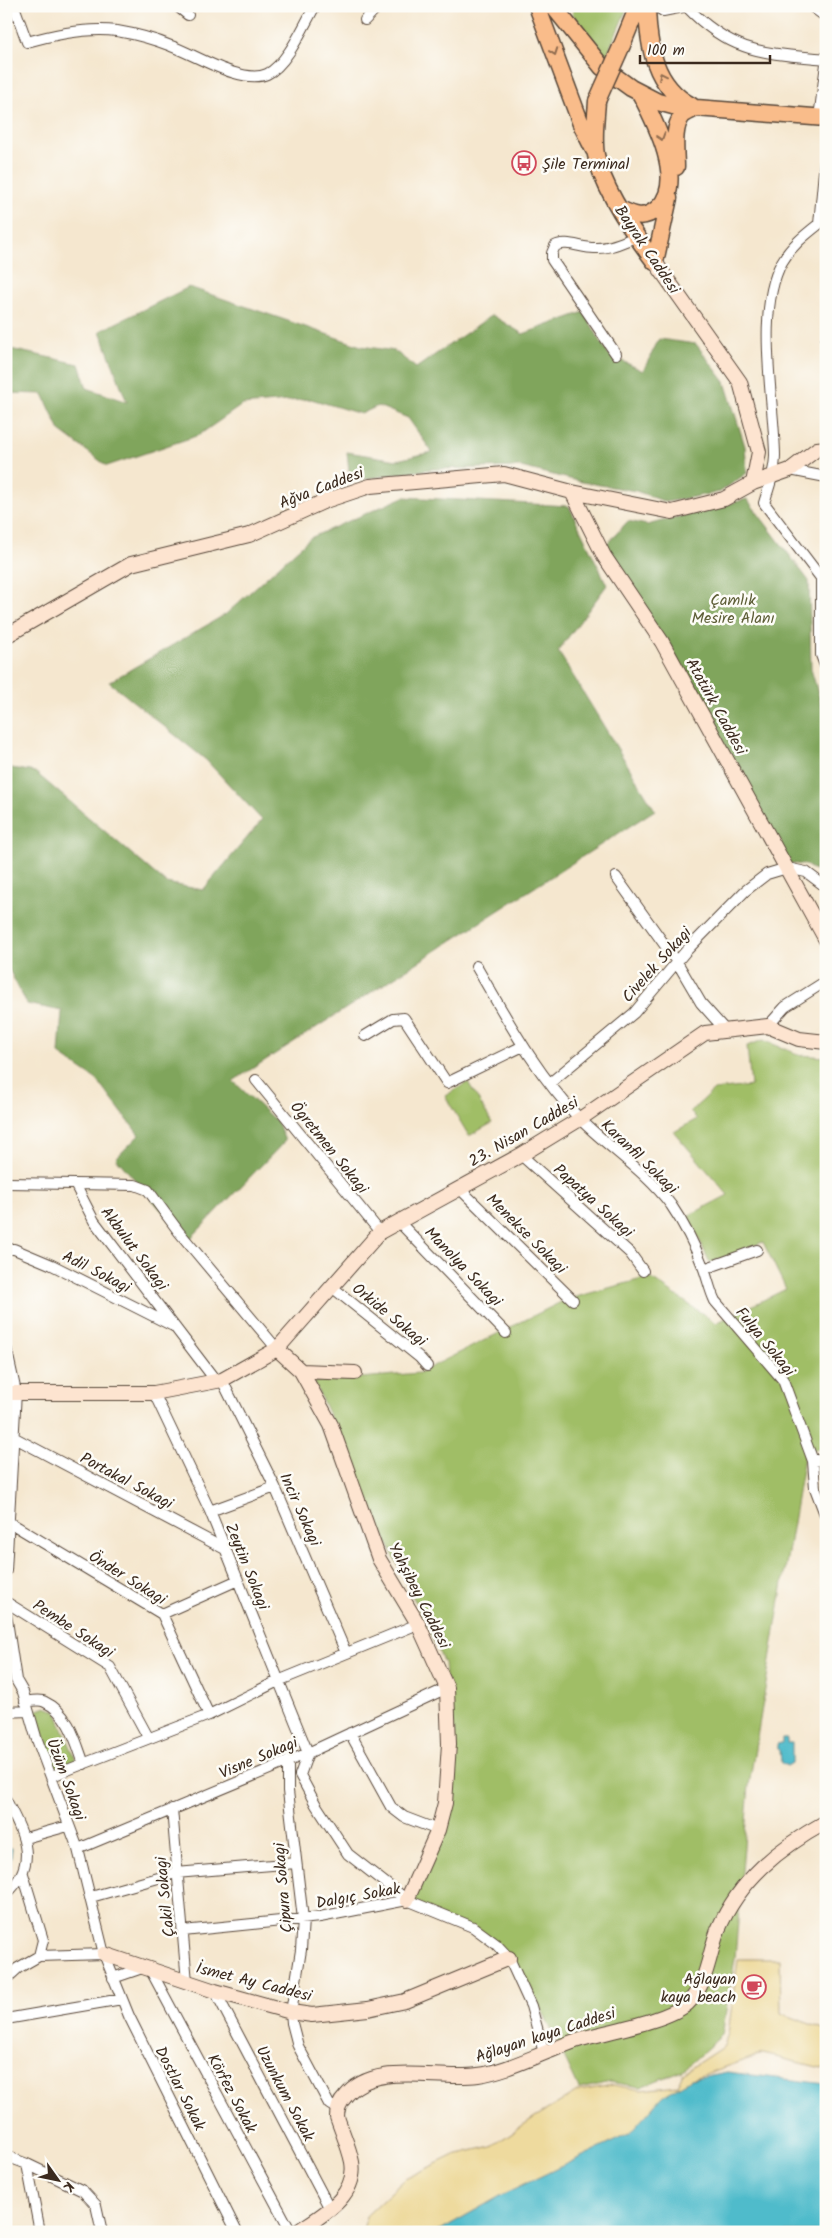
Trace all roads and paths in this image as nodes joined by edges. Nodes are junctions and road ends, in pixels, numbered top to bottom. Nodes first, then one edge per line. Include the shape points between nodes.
1 (14, 6) edge
2 (177, 6) edge
3 (315, 6) edge
4 (378, 6) edge
5 (537, 6) edge
6 (552, 6) edge
7 (638, 6) edge
8 (647, 6) edge
9 (656, 6) edge
10 (811, 6) edge
11 (688, 7) edge
12 (566, 14) edge
13 (188, 15) dead end
14 (826, 17) edge
15 (365, 20) dead end
16 (826, 59) edge
17 (826, 64) edge
18 (640, 92) junction
19 (696, 108) junction
20 (823, 118) edge
21 (826, 150) edge
22 (596, 155) junction
23 (620, 209) junction
24 (666, 209) junction
25 (822, 224) edge
26 (636, 237) junction
27 (655, 262) junction
28 (616, 354) dead end
29 (826, 448) edge
30 (790, 470) junction
31 (772, 476) junction
32 (826, 477) edge
33 (753, 483) junction
34 (572, 492) junction
35 (823, 580) edge
36 (6, 636) edge
37 (826, 668) edge
38 (786, 868) junction
39 (616, 876) dead end
40 (826, 887) edge
41 (826, 940) edge
42 (677, 962) junction
43 (476, 966) dead end
44 (826, 981) edge
45 (768, 1026) junction
46 (726, 1031) junction
47 (365, 1036) dead end
48 (826, 1042) edge
49 (523, 1046) junction
50 (256, 1080) dead end
51 (550, 1084) junction
52 (580, 1119) junction
53 (521, 1155) junction
54 (6, 1183) edge
55 (75, 1184) junction
56 (459, 1188) junction
57 (399, 1222) junction
58 (380, 1232) junction
59 (6, 1250) edge
60 (757, 1250) dead end
61 (704, 1270) junction
62 (643, 1271) dead end
63 (332, 1287) junction
64 (573, 1300) dead end
65 (172, 1325) junction
66 (506, 1333) dead end
67 (6, 1347) edge
68 (277, 1349) junction
69 (427, 1366) dead end
70 (301, 1371) junction
71 (355, 1373) dead end
72 (219, 1381) junction
73 (154, 1393) junction
74 (9, 1394) edge
75 (15, 1438) junction
76 (826, 1459) edge
77 (813, 1461) junction
78 (275, 1487) junction
79 (210, 1511) junction
80 (826, 1517) edge
81 (10, 1522) junction
82 (225, 1549) junction
83 (6, 1571) edge
84 (238, 1580) junction
85 (6, 1602) edge
86 (6, 1614) edge
87 (162, 1614) junction
88 (418, 1624) junction
89 (346, 1653) junction
90 (11, 1679) edge
91 (278, 1681) junction
92 (447, 1688) junction
93 (27, 1706) junction
94 (6, 1712) edge
95 (209, 1715) junction
96 (350, 1733) junction
97 (148, 1737) junction
98 (308, 1753) junction
99 (288, 1761) junction
100 (84, 1764) junction
101 (52, 1776) junction
102 (6, 1800) edge
103 (172, 1809) junction
104 (826, 1822) edge
105 (68, 1826) junction
106 (438, 1830) junction
107 (25, 1838) junction
108 (78, 1849) junction
109 (296, 1864) junction
110 (176, 1873) junction
111 (23, 1874) junction
112 (6, 1894) edge
113 (91, 1897) junction
114 (407, 1900) junction
115 (303, 1919) junction
116 (183, 1931) junction
117 (104, 1954) junction
118 (40, 1956) junction
119 (509, 1958) junction
120 (147, 1968) junction
121 (114, 1978) junction
122 (6, 1979) edge
123 (187, 1982) junction
124 (215, 1991) junction
125 (122, 2000) junction
126 (291, 2012) junction
127 (6, 2019) edge
128 (544, 2053) junction
129 (337, 2109) junction
130 (6, 2156) edge
131 (27, 2164) junction
132 (330, 2209) junction
133 (40, 2232) edge
134 (102, 2232) edge
135 (237, 2232) edge
136 (291, 2232) edge
137 (297, 2232) edge

1 - 3 street via 27,42 75,31 115,31 163,43 228,71 252,77 267,74 278,66
2 - 13 street
4 - 15 street
5 -> 22 main road via 581,124
6 - 12 main road
7 - 22 main road, Bayrak Caddesi, bridge via 597,101
19 -> 8 main road via 668,89 647,33
9 - 11 street via 663,11
10 - 14 street
11 - 16 street via 713,31 745,48
12 - 18 main road via 602,67
17 - 20 street
18 - 19 main road via 658,102
18 -> 23 main road via 658,128 666,154 668,188 661,205 651,214 639,218
19 - 20 main road
19 - 24 main road via 682,116 678,127 676,175
21 - 25 street
22 - 23 main road, Bayrak Caddesi
23 - 26 main road, Bayrak Caddesi
24 - 26 main road via 654,225
24 - 27 main road
25 - 31 street via 795,244 784,257 768,303 775,454
26 - 27 main road, Bayrak Caddesi
26 - 28 street via 595,248 560,243 552,253 552,260
27 - 33 street, Bayrak Caddesi via 740,382 759,452
29 - 30 street, Ağva Caddesi via 817,449
30 - 31 street, Ağva Caddesi
30 - 32 street
31 - 33 street, Ağva Caddesi
31 - 35 street via 764,503
33 - 34 street, Ağva Caddesi via 724,499 672,512
34 - 36 street, Ağva Caddesi via 504,474 370,486 325,501 249,535 131,564
34 - 38 street, Atatürk Caddesi via 604,556 662,642
35 - 37 street via 821,655
38 - 40 street via 806,872
38 - 41 street, Atatürk Caddesi
38 - 42 street, Civelek Sokagi via 767,874 745,891
39 - 42 street
42 - 46 street via 701,1004
42 - 51 street, Civelek Sokagi via 634,1013
43 - 49 street, Karanfil Sokagi
44 - 45 street via 785,1007
45 - 46 street, 23. Nisan Caddesi
45 - 48 street, 23. Nisan Caddesi via 799,1039
46 - 52 street, 23. Nisan Caddesi via 705,1033
47 - 49 street via 393,1019 404,1018 447,1083
49 - 51 street, Karanfil Sokagi
50 - 58 street, Ögretmen Sokagi
51 - 52 street, Karanfil Sokagi
52 - 53 street, 23. Nisan Caddesi
52 - 61 street, Karanfil Sokagi via 662,1193 679,1218
53 - 56 street, 23. Nisan Caddesi
53 - 62 street, Papatya Sokagi via 630,1253
54 - 55 street
55 - 65 street, Akbulut Sokagi via 94,1221
55 - 68 street via 136,1185 148,1190
56 - 57 street, 23. Nisan Caddesi
56 - 64 street, Menekse Sokagi
57 - 58 street, 23. Nisan Caddesi
57 - 66 street, Manolya Sokagi
58 - 63 street, 23. Nisan Caddesi
59 - 65 street, Adil Sokagi via 14,1249 52,1265
60 - 61 street
61 - 77 street, Fulya Sokagi via 718,1306 782,1380
63 - 68 street, 23. Nisan Caddesi
63 - 69 street, Orkide Sokagi
65 - 72 street, Akbulut Sokagi
67 - 74 street
68 - 70 street, Yahşibey Caddesi
68 - 72 street, 23. Nisan Caddesi
70 - 71 street
70 - 88 street, Yahşibey Caddesi via 331,1425 380,1559
72 - 73 street, 23. Nisan Caddesi
72 - 78 street, Incir Sokagi
73 - 74 street, 23. Nisan Caddesi
73 - 79 street, Zeytin Sokagi
74 - 75 street
75 - 81 street
75 - 82 street, Portakal Sokagi
76 - 77 street
77 - 80 street, Fulya Sokagi via 815,1488
78 - 79 street
78 - 89 street, Incir Sokagi
79 - 82 street, Zeytin Sokagi
81 - 83 street
81 - 87 street, Önder Sokagi
82 - 84 street, Zeytin Sokagi
84 - 87 street
84 - 91 street, Zeytin Sokagi
85 - 97 street, Pembe Sokagi via 110,1667
86 - 90 street, Üzüm Sokagi
87 - 95 street, Önder Sokagi
88 - 89 street
88 - 92 street, Yahşibey Caddesi
89 - 91 street
90 - 93 street, Üzüm Sokagi
91 - 95 street
91 - 98 street, Zeytin Sokagi
92 - 96 street, Visne Sokagi
92 - 106 street, Yahşibey Caddesi via 445,1804
93 - 94 street
93 - 100 street via 44,1701 62,1714
93 - 101 street, Üzüm Sokagi
95 - 97 street
96 - 98 street, Visne Sokagi
96 - 106 street via 394,1810
97 - 100 street
98 - 99 street, Visne Sokagi
98 - 114 street via 300,1775 348,1854
99 - 103 street, Visne Sokagi
99 - 109 street, Çipura Sokagi
100 - 101 street
101 - 105 street, Üzüm Sokagi
102 - 107 street
103 - 108 street, Visne Sokagi
103 - 110 street, Çakil Sokagi
104 - 128 street, Ağlayan kaya Caddesi via 770,1859 736,1898 719,1929 701,1984 689,2002 673,2013
105 - 107 street
105 - 108 street, Üzüm Sokagi
106 - 114 street, Yahşibey Caddesi
107 - 111 street
108 - 113 street, Üzüm Sokagi
109 - 110 street
109 - 115 street, Çipura Sokagi
110 - 113 street
110 - 116 street, Çakil Sokagi
111 - 112 street via 19,1883
111 - 118 street via 43,1940
113 - 117 street, Üzüm Sokagi
114 - 115 street, Dalgıç Sokak
114 - 119 street, Dalgıç Sokak via 473,1927
115 - 116 street, Dalgıç Sokak
115 - 126 street, Çipura Sokagi
116 - 123 street, Çakil Sokagi
117 - 118 street
117 - 120 street, İsmet Ay Caddesi
117 - 121 street, Dostlar Sokak
118 - 122 street
119 - 126 street, İsmet Ay Caddesi via 418,1997 386,2006 312,2015
119 - 128 street, Dalgıç Sokak via 530,2006
120 - 121 street
120 - 123 street, İsmet Ay Caddesi
120 - 136 street, Körfez Sokak
121 - 125 street, Dostlar Sokak
123 - 124 street, İsmet Ay Caddesi
124 - 126 street, İsmet Ay Caddesi
124 - 132 street, Uzunkum Sokak
125 - 127 street
125 - 135 street, Dostlar Sokak
126 - 129 street, Çipura Sokagi via 298,2046 329,2104
128 - 129 street, Ağlayan kaya Caddesi via 480,2075 376,2076 357,2084
129 - 132 street via 352,2172 344,2195
130 - 131 street
131 - 133 street
131 - 134 street via 83,2191 96,2205
132 - 137 street

